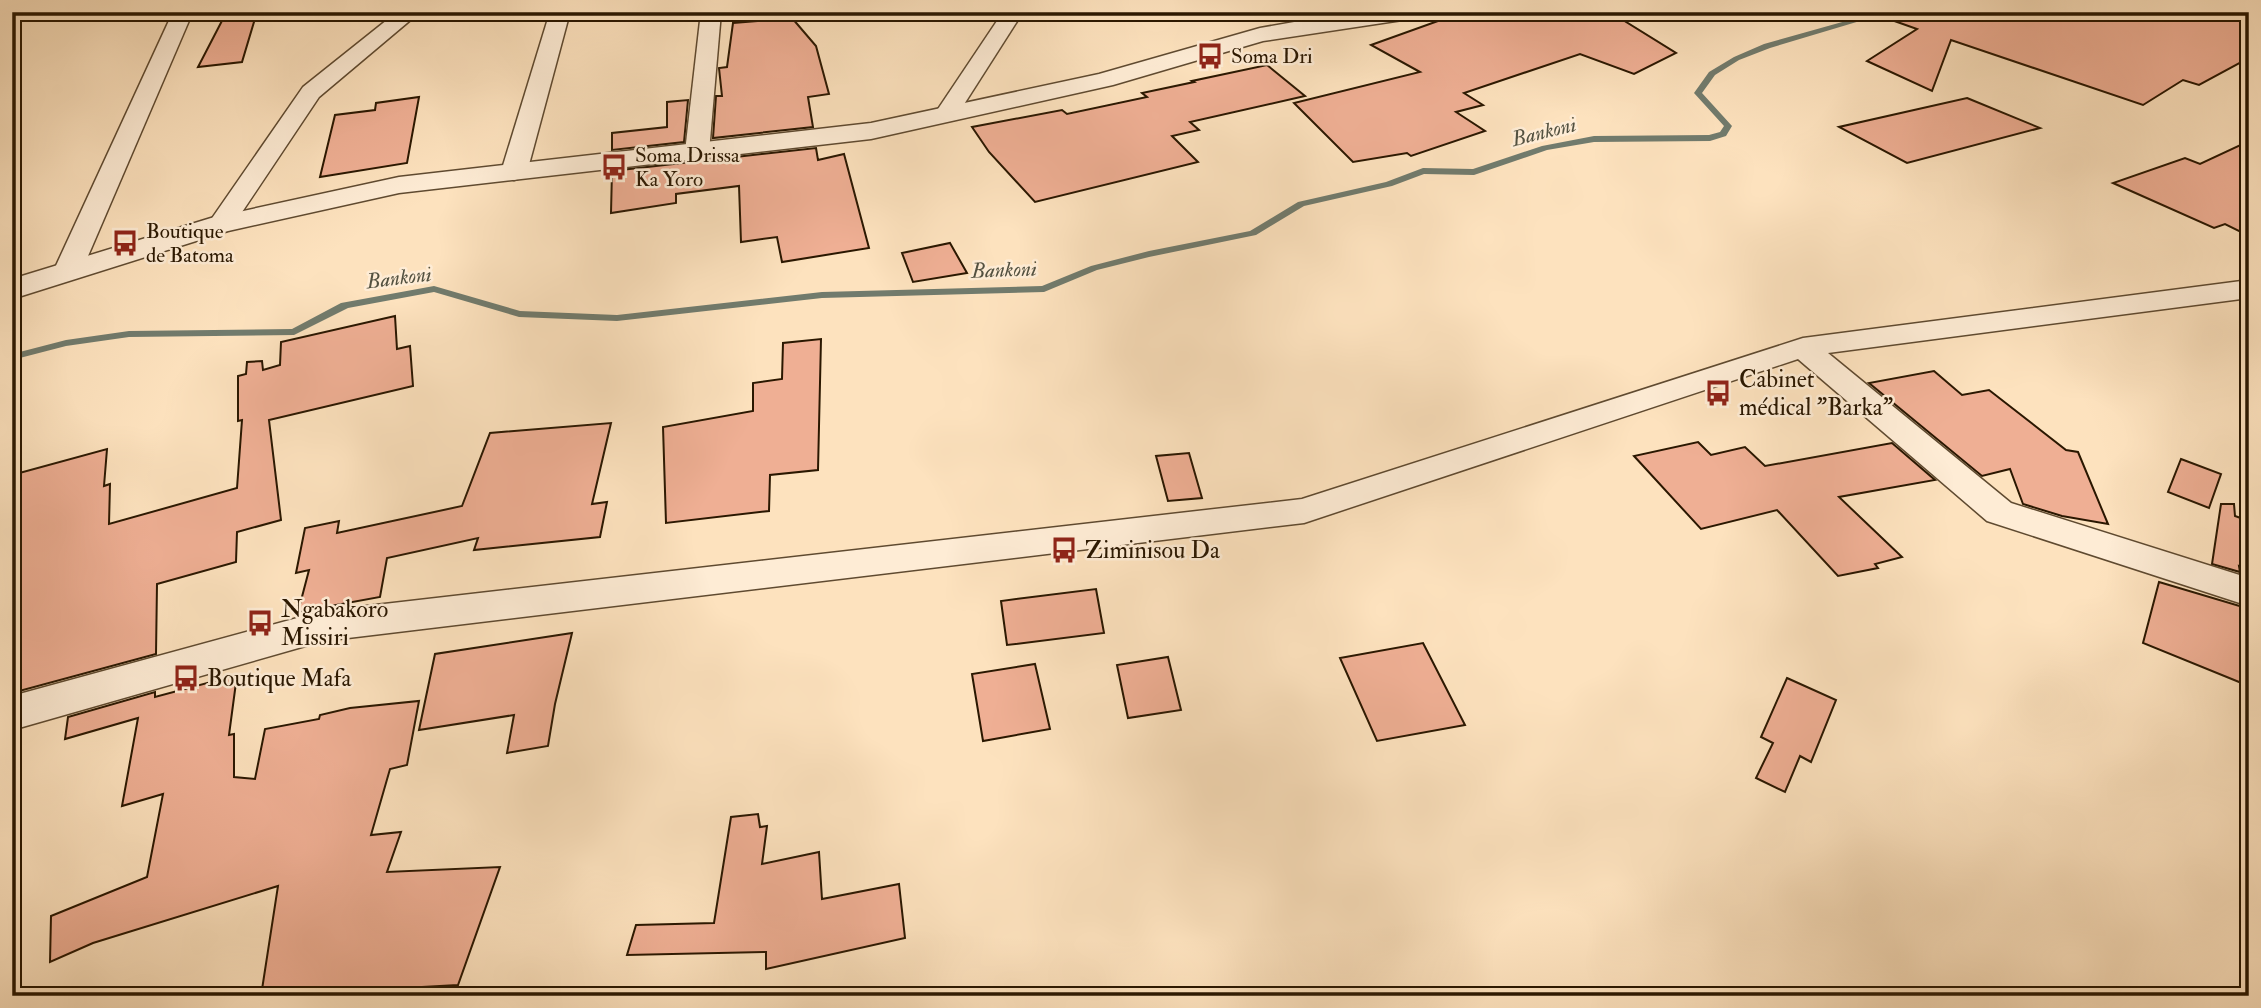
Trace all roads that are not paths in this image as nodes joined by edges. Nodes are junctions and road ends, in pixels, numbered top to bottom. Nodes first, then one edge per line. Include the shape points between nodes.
1 (410, 12) edge
2 (560, 12) edge
3 (711, 12) edge
4 (1013, 12) edge
5 (1409, 12) edge
6 (181, 16) dead end
7 (946, 115) junction
8 (697, 152) junction
9 (514, 172) junction
10 (220, 225) junction
11 (68, 270) junction
12 (2249, 289) edge
13 (12, 290) edge
14 (1803, 347) junction
15 (2249, 592) edge
16 (12, 713) edge

1 - 10 street via 311,92
2 - 9 street
3 - 8 street
4 - 7 street
5 - 7 street via 1260,35 1104,80
6 - 11 street
7 - 8 street via 871,131
8 - 9 street
9 - 10 street via 399,185
10 - 11 street
11 - 13 street
12 - 14 street
14 - 15 street via 1999,512
14 - 16 street via 1304,511 323,626

